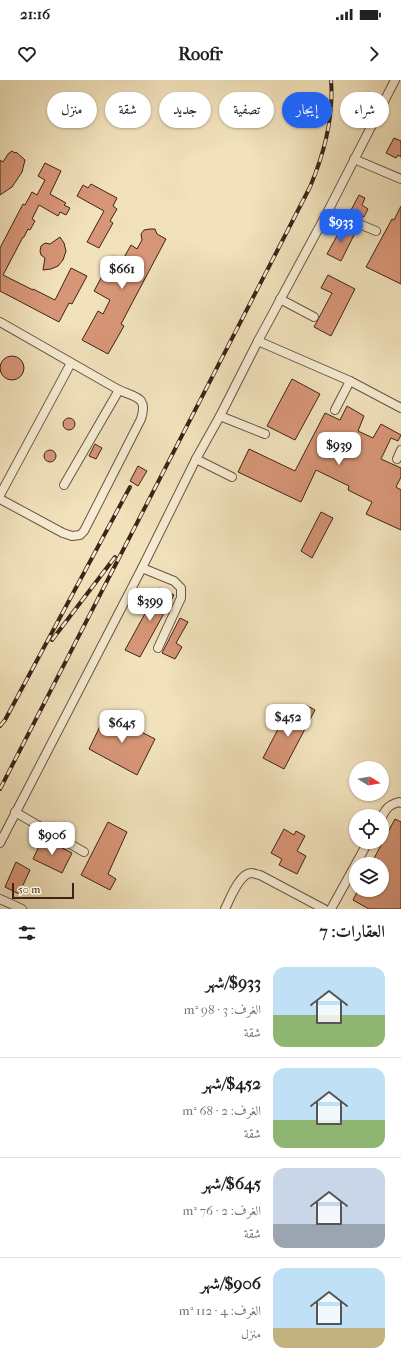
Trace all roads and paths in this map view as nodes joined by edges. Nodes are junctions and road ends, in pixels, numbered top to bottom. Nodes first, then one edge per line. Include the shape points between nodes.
1 (395, 80) edge
2 (354, 159) junction
3 (401, 179) edge
4 (328, 211) junction
5 (376, 231) dead end
6 (280, 298) junction
7 (314, 317) dead end
8 (0, 322) edge
9 (258, 341) junction
10 (72, 363) junction
11 (350, 381) junction
12 (119, 390) junction
13 (401, 408) edge
14 (335, 410) dead end
15 (220, 416) junction
16 (265, 434) dead end
17 (401, 450) edge
18 (196, 459) junction
19 (397, 459) dead end
20 (232, 477) dead end
21 (64, 485) dead end
22 (0, 495) edge
23 (0, 499) edge
24 (142, 568) junction
25 (158, 648) dead end
26 (401, 803) edge
27 (385, 809) edge
28 (16, 812) junction
29 (0, 843) edge
30 (364, 849) edge
31 (84, 852) dead end
32 (0, 899) edge
33 (22, 909) edge
34 (224, 909) edge
35 (324, 909) edge
36 (331, 909) edge

1 - 2 street
2 - 3 street
2 - 4 street
4 - 5 street
4 - 6 street
6 - 7 street
6 - 9 street
8 - 10 street
9 - 11 street
9 - 15 street
10 - 12 street
10 - 22 street
11 - 13 street
11 - 14 street
12 - 21 street
12 - 23 street via 139,399 144,410 80,535 63,533
15 - 16 street
15 - 18 street
17 - 19 street
18 - 20 street
18 - 24 street
24 - 25 street via 174,581 181,588 181,598
24 - 28 street
26 - 27 street via 391,804
28 - 29 street
28 - 31 street
30 - 36 street
32 - 33 street
34 - 35 street via 244,875 252,872

